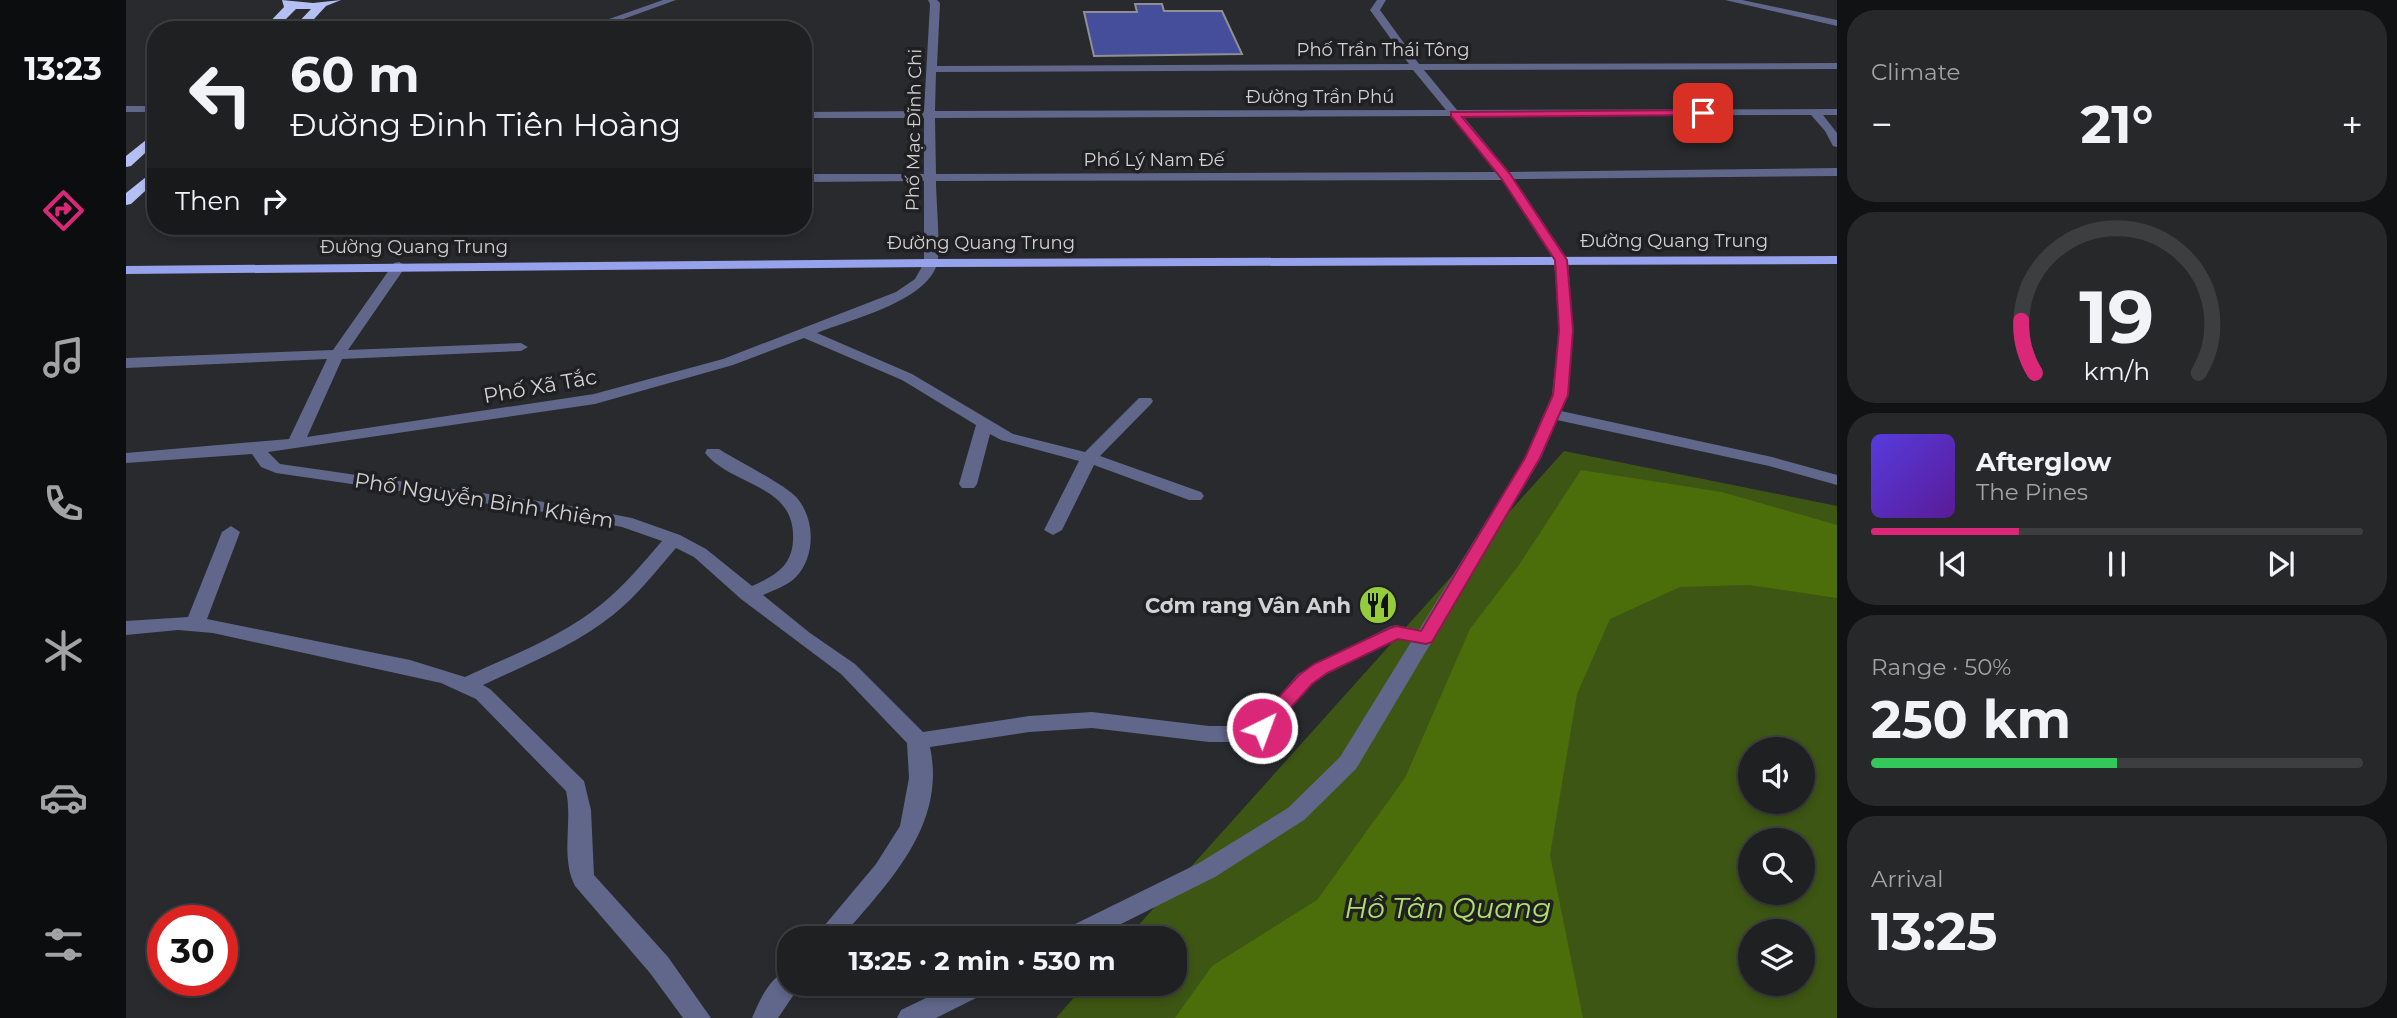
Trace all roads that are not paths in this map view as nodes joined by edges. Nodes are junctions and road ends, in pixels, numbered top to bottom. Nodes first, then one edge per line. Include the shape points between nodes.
1 (336, 0) edge
2 (672, 0) edge
3 (932, 0) edge
4 (1382, 0) edge
5 (1729, 0) edge
6 (289, 3) edge
7 (321, 5) junction
8 (275, 21) edge
9 (306, 21) edge
10 (610, 21) edge
11 (1837, 23) edge
12 (1837, 66) edge
13 (1416, 68) junction
14 (930, 69) junction
15 (126, 109) edge
16 (147, 109) edge
17 (1814, 112) junction
18 (1837, 112) edge
19 (1454, 114) junction
20 (812, 115) edge
21 (929, 115) junction
22 (1834, 130) edge
23 (147, 144) edge
24 (1837, 144) edge
25 (126, 163) edge
26 (1837, 172) edge
27 (1506, 176) junction
28 (812, 178) edge
29 (929, 178) junction
30 (147, 184) edge
31 (126, 201) edge
32 (1561, 260) junction
33 (1837, 260) edge
34 (931, 263) junction
35 (399, 266) junction
36 (126, 270) edge
37 (806, 333) junction
38 (521, 347) dead end
39 (336, 356) junction
40 (126, 363) edge
41 (1145, 401) dead end
42 (1552, 414) junction
43 (984, 425) junction
44 (295, 444) junction
45 (257, 449) junction
46 (713, 453) dead end
47 (126, 458) edge
48 (1089, 458) junction
49 (1837, 480) edge
50 (968, 484) dead end
51 (1195, 496) dead end
52 (1053, 530) dead end
53 (231, 532) dead end
54 (674, 539) junction
55 (748, 595) junction
56 (195, 624) junction
57 (126, 628) edge
58 (1426, 638) junction
59 (467, 684) junction
60 (918, 741) junction
61 (835, 926) edge
62 (1094, 926) edge
63 (777, 995) edge
64 (955, 996) edge
65 (698, 1018) edge
66 (765, 1018) edge
67 (910, 1018) edge

1 - 7 highway
2 - 10 street
3 - 14 street, Phố Mạc Đĩnh Chi via 935,23
4 - 13 street via 1375,10
5 - 11 street
6 - 7 highway
6 - 8 highway
7 - 9 highway
12 - 13 street, Phố Trần Thái Tông
13 - 14 street, Phố Trần Thái Tông
13 - 19 street
14 - 21 street, Phố Mạc Đĩnh Chi
15 - 16 street
17 - 18 street, Đường Trần Phú
17 - 19 street, Đường Trần Phú
17 - 22 street
19 - 21 street, Đường Trần Phú
19 - 27 street
20 - 21 street, Đường Trần Phú
21 - 29 street, Phố Mạc Đĩnh Chi
22 - 24 street
23 - 25 highway
26 - 27 street, Phố Lý Nam Đế
27 - 29 street, Phố Lý Nam Đế
27 - 32 street
28 - 29 street, Phố Lý Nam Đế
29 - 34 street, Phố Mạc Đĩnh Chi
30 - 31 highway
32 - 33 main road, Đường Quang Trung
32 - 34 main road, Đường Quang Trung
32 - 42 street via 1566,330 1560,395
34 - 35 main road, Đường Quang Trung
34 - 37 street, Phố Xã Tắc via 919,282 901,295
35 - 36 main road, Đường Quang Trung
35 - 39 street
37 - 43 street via 907,377
37 - 44 street, Phố Xã Tắc via 697,372 595,399
38 - 39 street
39 - 40 street
39 - 44 street
41 - 48 street
42 - 49 street
42 - 58 street via 1533,458
43 - 48 street via 1024,443
43 - 50 street
44 - 45 street, Phố Xã Tắc
45 - 47 street, Phố Xã Tắc
45 - 54 street, Phố Nguyễn Bỉnh Khiêm via 275,468 565,510 626,522
46 - 55 street via 789,499 800,520 802,544 791,571
48 - 51 street
48 - 52 street
53 - 56 street
54 - 55 street, Phố Nguyễn Bỉnh Khiêm via 700,553
54 - 59 street via 606,611 575,632
55 - 60 street, Phố Nguyễn Bỉnh Khiêm via 848,669
56 - 57 street
56 - 59 street
58 - 60 street via 1396,632 1320,668 1267,723 1245,734 1092,720
58 - 62 street via 1348,763 1296,814 1208,870
59 - 65 street via 483,694 576,787 578,861 583,879 659,965
60 - 61 street via 922,757 911,826 895,856
63 - 66 street
64 - 67 street

